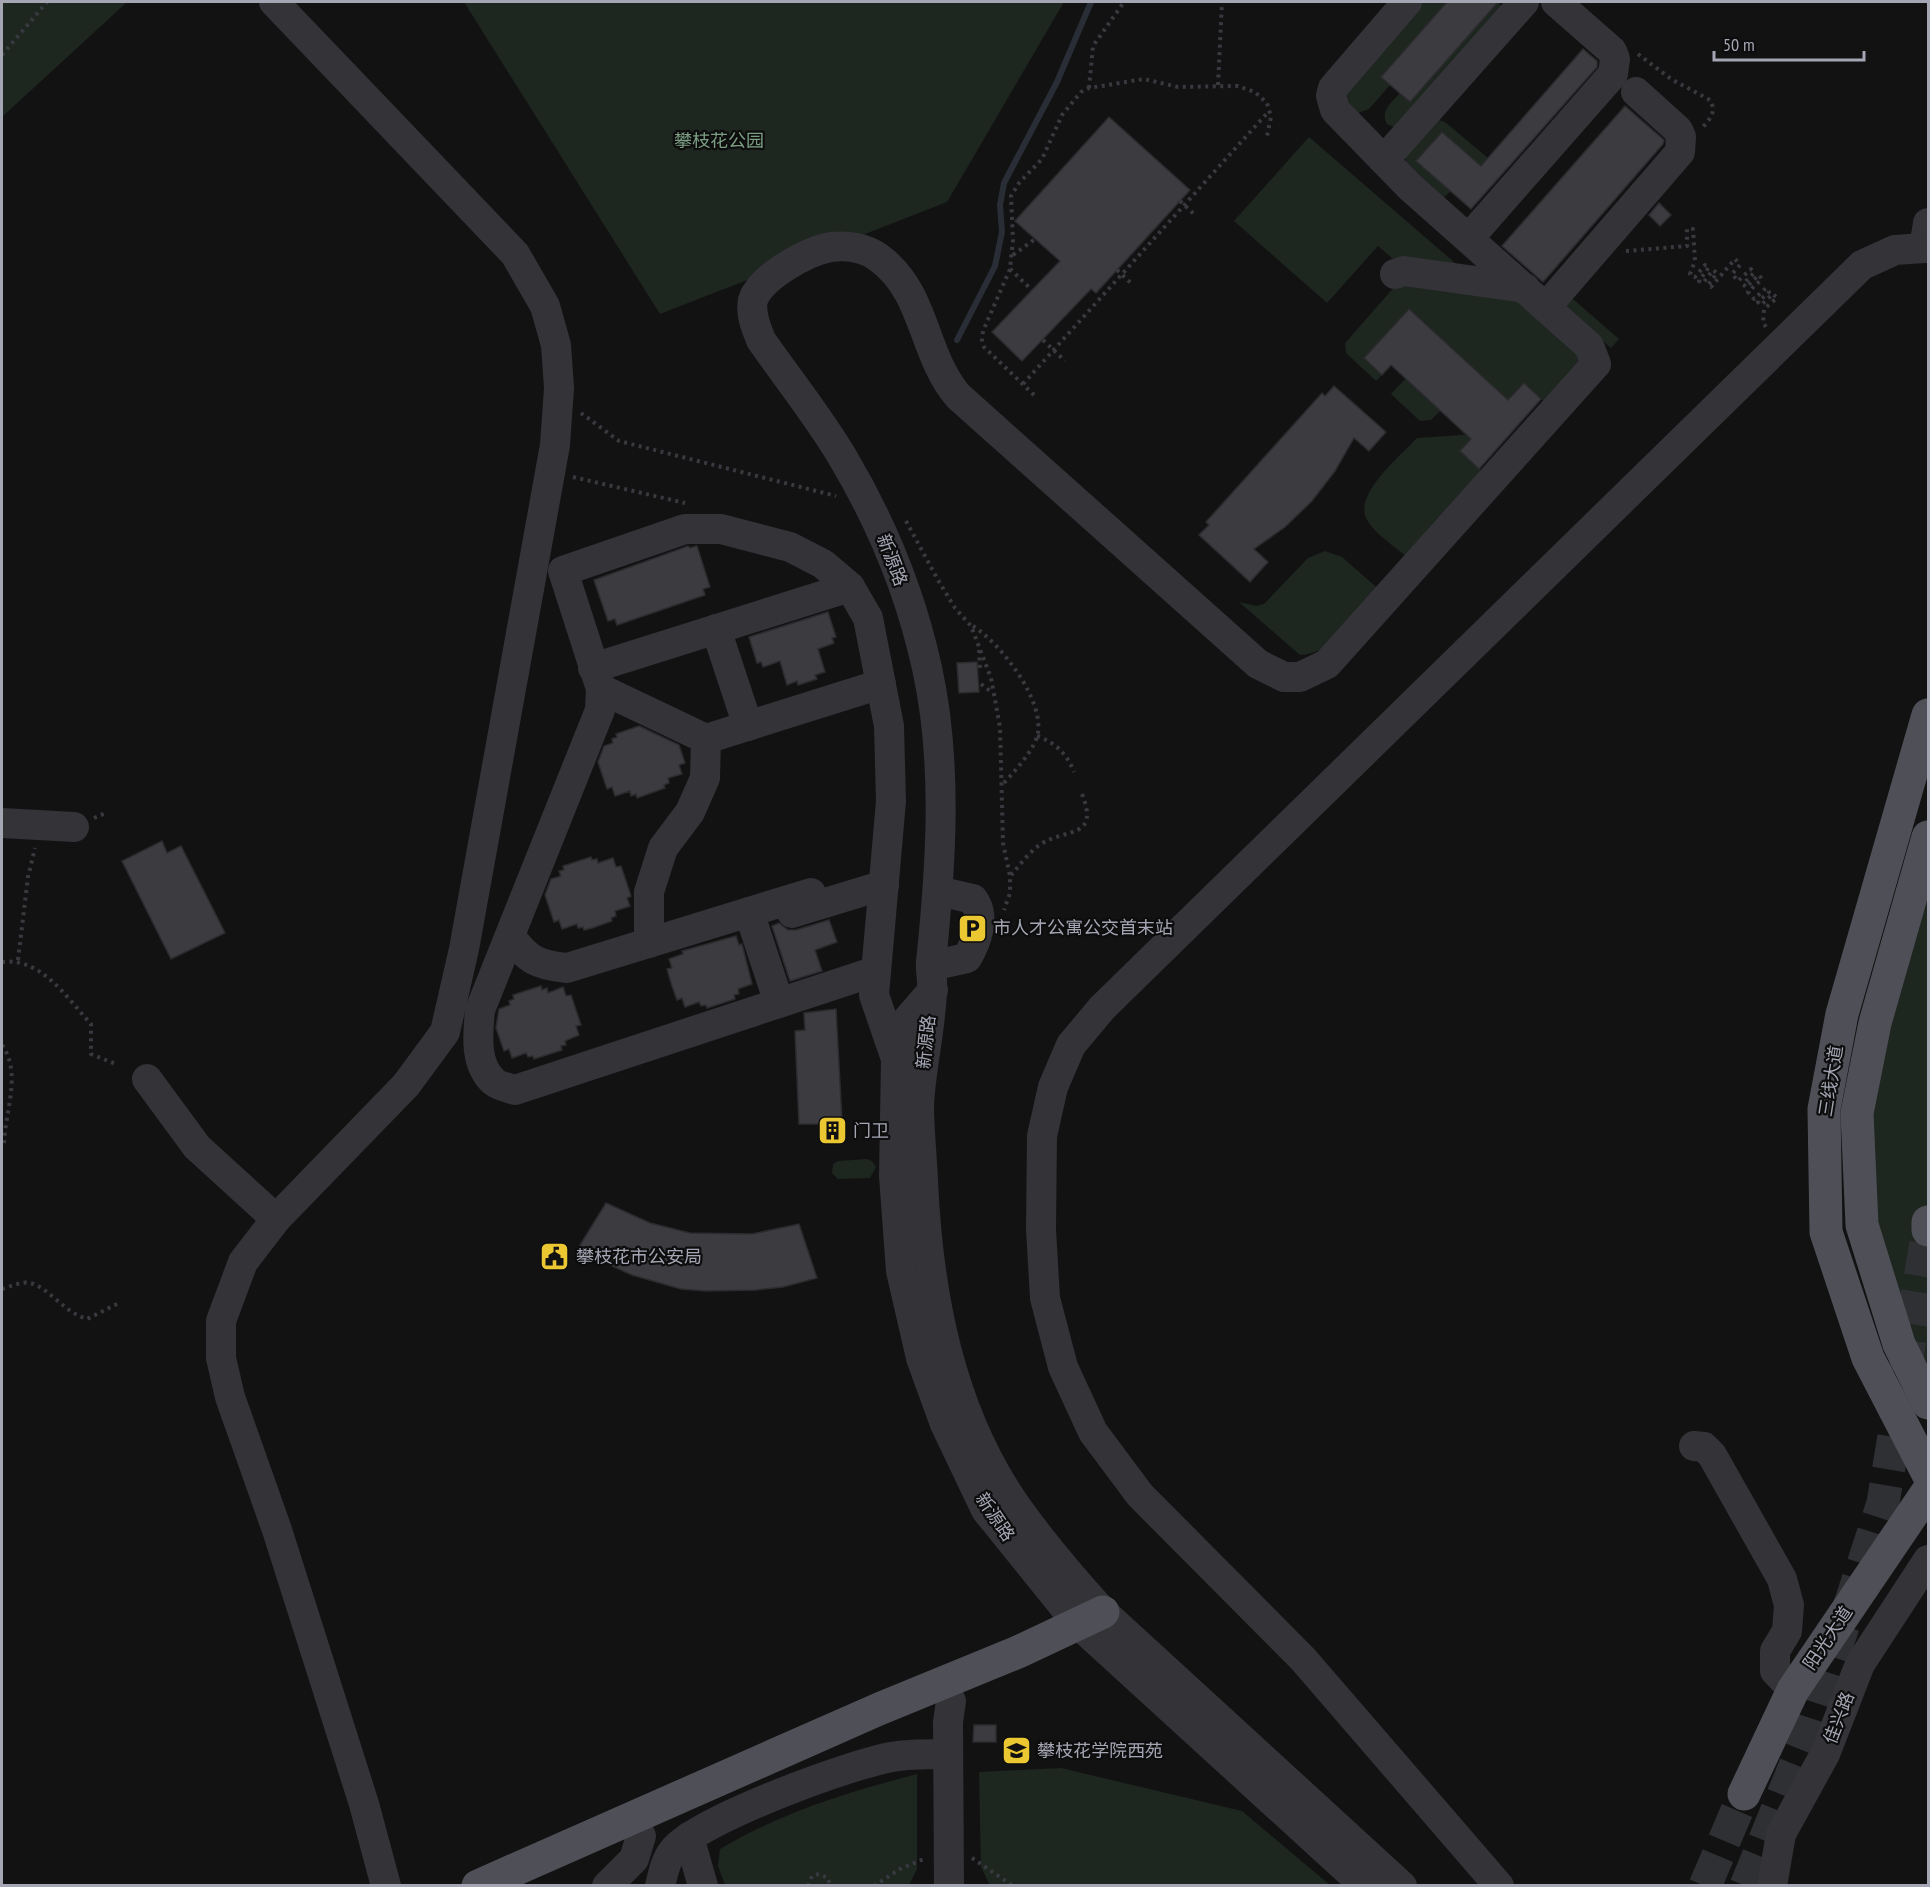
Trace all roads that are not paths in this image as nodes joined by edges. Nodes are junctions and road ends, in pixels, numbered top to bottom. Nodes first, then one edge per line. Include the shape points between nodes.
1 (274, 2) edge
2 (1407, 2) edge
3 (1521, 2) edge
4 (1556, 2) edge
5 (1636, 92) dead end
6 (1384, 160) junction
7 (1469, 238) junction
8 (1927, 241) edge
9 (1395, 274) dead end
10 (1535, 297) junction
11 (850, 587) junction
12 (716, 629) junction
13 (597, 678) junction
14 (882, 691) junction
15 (1929, 715) edge
16 (826, 716) dead end
17 (748, 726) junction
18 (706, 739) junction
19 (2, 823) edge
20 (74, 827) dead end
21 (1929, 837) edge
22 (884, 885) junction
23 (939, 891) junction
24 (811, 893) dead end
25 (752, 919) junction
26 (510, 936) junction
27 (649, 943) junction
28 (876, 971) junction
29 (932, 978) junction
30 (779, 1003) junction
31 (896, 1059) junction
32 (147, 1079) dead end
33 (276, 1218) junction
34 (1929, 1403) edge
35 (1694, 1446) dead end
36 (1929, 1474) edge
37 (1929, 1491) edge
38 (1929, 1560) edge
39 (1865, 1583) junction
40 (1091, 1618) junction
41 (1860, 1664) junction
42 (1793, 1690) junction
43 (951, 1701) dead end
44 (948, 1754) junction
45 (1744, 1794) tunnel mouth
46 (641, 1836) dead end
47 (689, 1837) junction
48 (386, 1886) edge
49 (478, 1886) edge
50 (607, 1886) edge
51 (660, 1886) edge
52 (703, 1886) edge
53 (949, 1886) edge
54 (1365, 1886) edge
55 (1402, 1886) edge
56 (1499, 1886) edge
57 (1772, 1886) edge

1 - 33 street via 516,254 545,306 555,345 559,388 550,472 464,949 445,1032 406,1085
2 - 6 street via 1337,81 1331,96 1335,110
3 - 6 street
4 - 7 street via 1612,51 1613,74
5 - 10 street via 1678,130 1682,137 1680,152 1597,248
6 - 7 street
7 - 10 street
8 - 56 street via 1862,265 1102,1008 1071,1046 1053,1087 1042,1136 1041,1229 1046,1298 1063,1367 1093,1432 1140,1495 1303,1659
9 - 10 street via 1404,271
10 - 23 street, 新源路 via 1589,346 1595,357 1593,369 1328,664 1300,677 1284,677 1258,664 958,396 939,369 904,281 877,256 863,249 831,248 816,251 773,275 753,301 755,327 869,504 891,554 927,667 937,735
11 - 12 street
11 - 13 street via 823,564 790,548 721,528 685,528 563,571
11 - 14 street via 868,618
12 - 13 street
12 - 17 street
13 - 18 street
13 - 26 street via 600,710
14 - 16 street
14 - 17 street
14 - 22 street via 889,726 891,801
15 - 36 main road, 三线大道 via 1842,1014 1824,1109 1826,1232 1868,1358
17 - 18 street
18 - 27 street via 705,778 690,812 663,848 649,892
19 - 20 street
21 - 34 main road, 三线大道 via 1875,1023 1857,1113 1862,1225 1899,1344
22 - 25 street
22 - 28 street
23 - 29 street, 新源路
23 - 29 street via 973,899 980,914 978,933 967,958
24 - 25 street
25 - 27 street
25 - 30 street
26 - 27 street via 524,955 543,966 567,968
26 - 30 street via 480,1010 477,1037 482,1063 494,1082 515,1090
28 - 30 street
28 - 31 street via 874,995
29 - 31 street, 新源路 via 901,1027
29 - 40 street, 新源路 via 919,1105 926,1244 941,1334 960,1397 984,1450 1014,1504 1061,1566
31 - 40 street, 新源路 via 896,1215 901,1271 921,1358 945,1425 986,1510
32 - 33 street via 197,1147
33 - 48 street via 243,1262 221,1320 221,1358 230,1397 277,1530 364,1804
35 - 42 street via 1704,1447 1712,1455 1782,1579 1789,1605 1788,1631 1775,1651 1775,1671
37 - 39 main road, 阳光大道
38 - 41 street, 佳兴路
39 - 41 street
39 - 42 main road, 阳光大道
40 - 49 main road
40 - 54 street, 新源路
40 - 55 street, 新源路
41 - 57 street, 佳兴路 via 1825,1754 1781,1834
42 - 45 main road, 阳光大道
43 - 44 street
44 - 47 street via 897,1756 852,1767 766,1800
44 - 53 street
46 - 50 street via 634,1859
47 - 51 street via 673,1851
47 - 52 street

